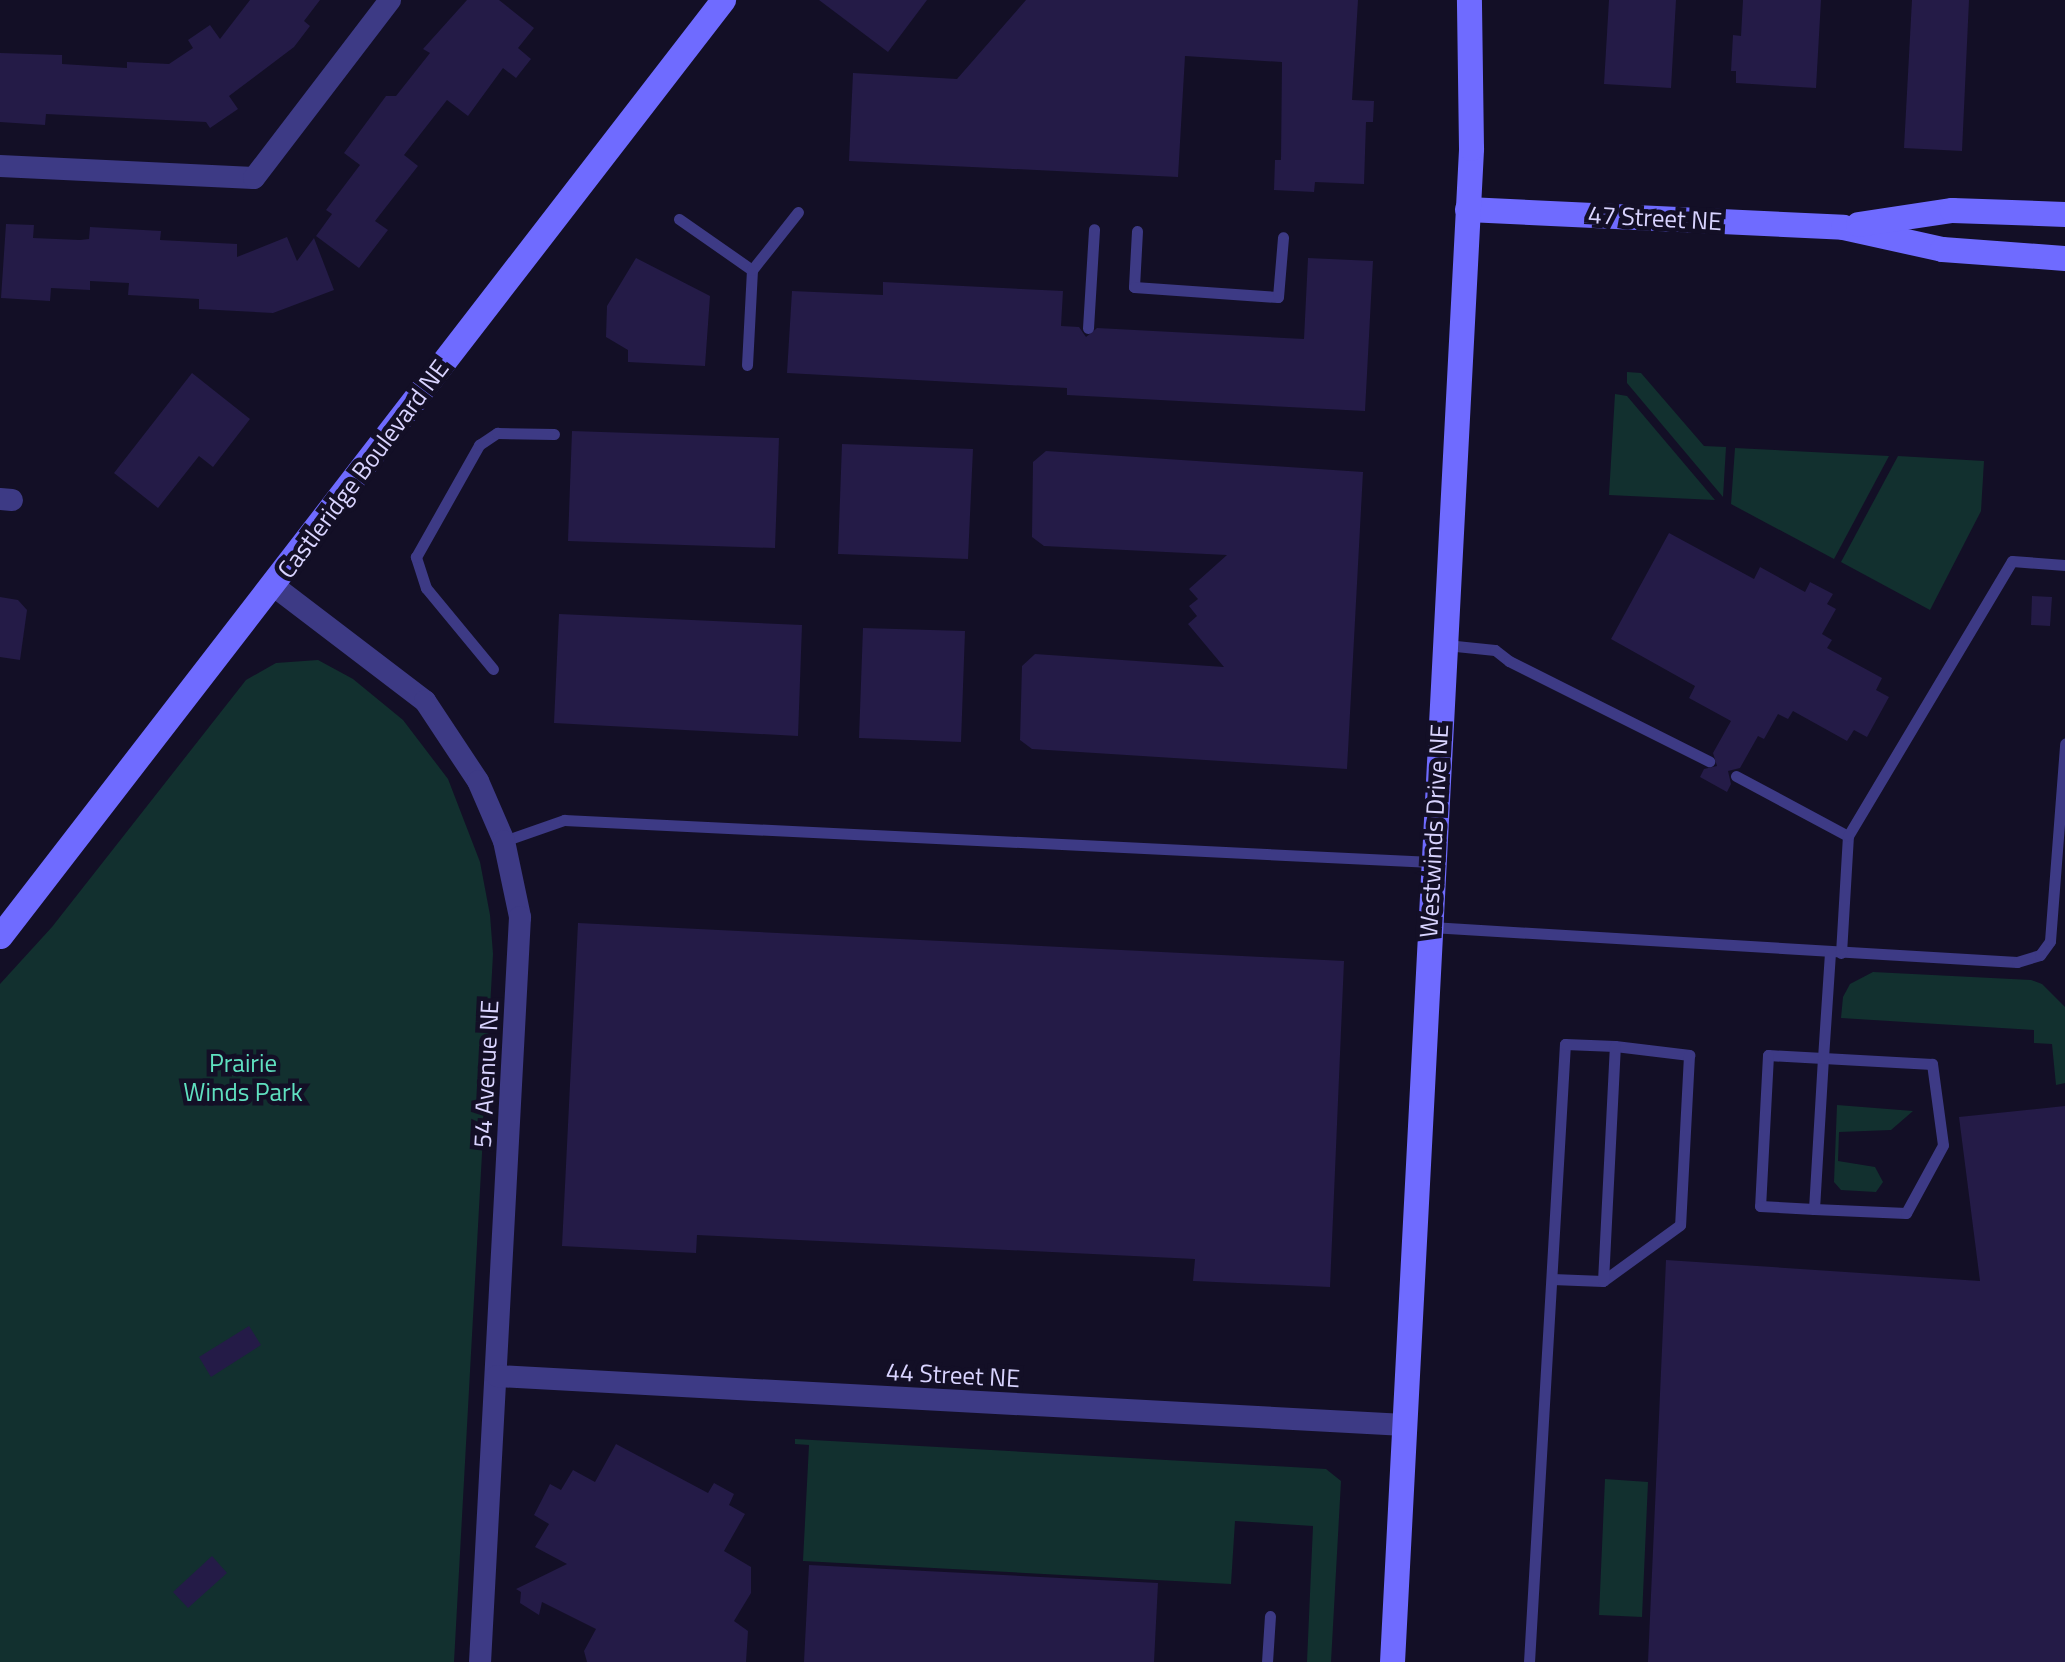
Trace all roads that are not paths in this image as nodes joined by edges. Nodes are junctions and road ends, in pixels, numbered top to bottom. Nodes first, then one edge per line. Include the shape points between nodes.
1 (390, 0) edge
2 (724, 0) edge
3 (1469, 0) edge
4 (0, 166) edge
5 (1467, 210) junction
6 (798, 212) dead end
7 (2065, 214) edge
8 (679, 219) dead end
9 (1843, 227) junction
10 (1094, 228) dead end
11 (1137, 231) dead end
12 (1283, 237) dead end
13 (2065, 258) edge
14 (752, 270) junction
15 (1088, 328) dead end
16 (747, 365) dead end
17 (554, 434) dead end
18 (2065, 565) edge
19 (274, 586) junction
20 (1444, 645) junction
21 (493, 669) dead end
22 (2065, 744) edge
23 (1709, 761) dead end
24 (1736, 776) dead end
25 (1848, 836) junction
26 (504, 841) junction
27 (1432, 862) junction
28 (1430, 927) junction
29 (0, 936) edge
30 (1835, 952) junction
31 (1615, 1046) junction
32 (1823, 1058) junction
33 (1814, 1209) junction
34 (1552, 1278) junction
35 (1603, 1281) junction
36 (497, 1376) junction
37 (1405, 1425) junction
38 (1270, 1616) dead end
39 (480, 1662) edge
40 (1267, 1662) edge
41 (1392, 1662) edge
42 (1529, 1662) edge

1 - 4 street via 254,178
2 - 19 street, Castleridge Boulevard NE
3 - 5 street, Westwinds Drive NE
5 - 9 street, 47 Street NE
5 - 20 street, Westwinds Drive NE
6 - 14 lane
7 - 9 street, 47 Street NE via 1952,210
8 - 14 lane
9 - 13 street, 47 Street NE via 1942,249
10 - 15 lane
11 - 12 lane via 1134,287 1278,297
14 - 16 lane
17 - 21 lane via 496,433 479,445 416,556 426,588
18 - 25 lane via 2012,560
19 - 26 street, 54 Avenue NE via 425,702 478,781
19 - 29 street, Castleridge Boulevard NE
20 - 23 lane via 1495,650
20 - 27 street, Westwinds Drive NE
22 - 30 lane via 2054,921 2040,955 2017,962
24 - 25 lane
25 - 30 lane
26 - 27 lane via 564,820
26 - 36 street, 54 Avenue NE via 520,918
27 - 28 street, Westwinds Drive NE
28 - 30 lane
28 - 37 street, Westwinds Drive NE
30 - 32 lane
31 - 34 lane via 1565,1044
31 - 35 lane
31 - 35 lane via 1688,1055 1682,1188 1680,1226
32 - 33 lane
32 - 33 lane via 1768,1055 1760,1206
32 - 33 lane via 1932,1064 1942,1145 1906,1213
34 - 35 lane
34 - 42 lane
36 - 37 street, 44 Street NE
36 - 39 street, 54 Avenue NE
37 - 41 street, Westwinds Drive NE
38 - 40 lane

